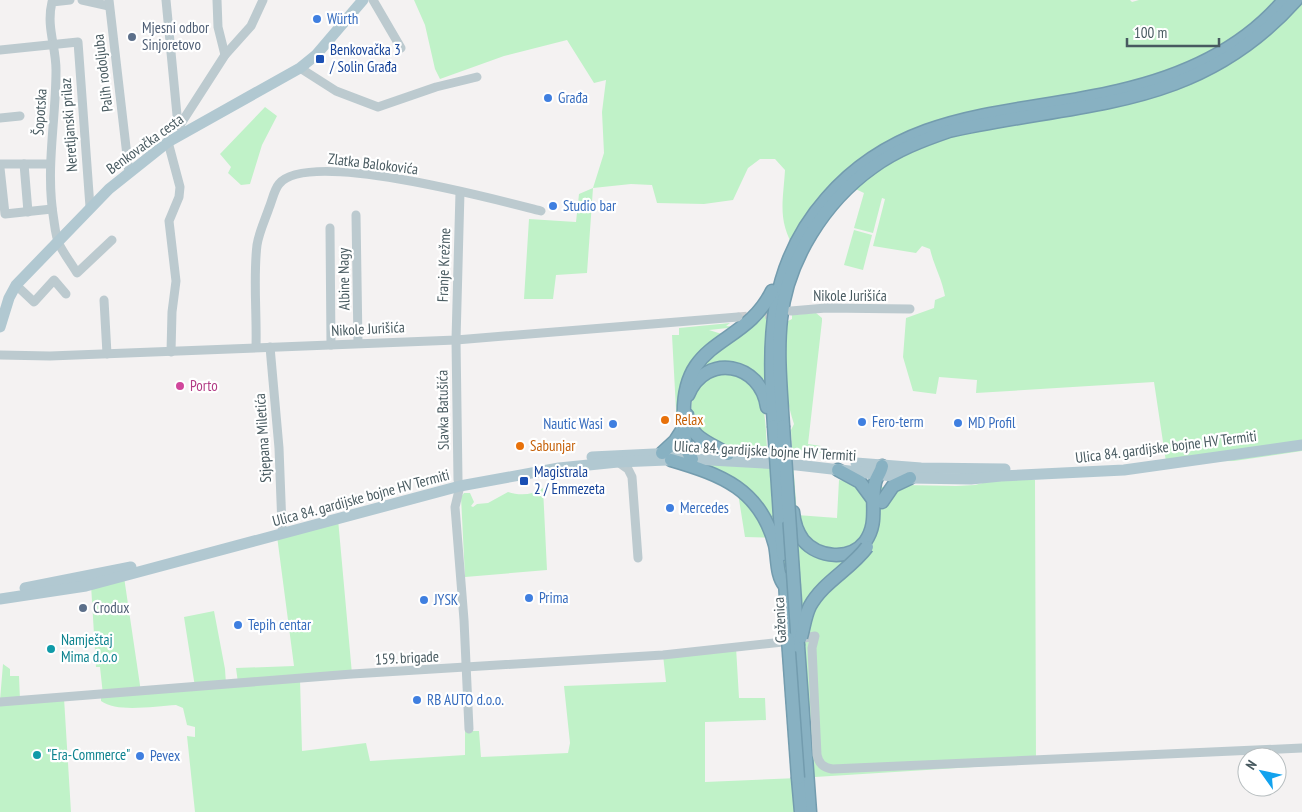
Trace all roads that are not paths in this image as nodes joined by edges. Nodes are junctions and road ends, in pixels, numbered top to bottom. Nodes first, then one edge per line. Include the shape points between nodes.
1 (70, 0) edge
2 (82, 0) edge
3 (166, 0) edge
4 (217, 0) edge
5 (363, 0) edge
6 (373, 0) edge
7 (1284, 0) edge
8 (1296, 0) edge
9 (260, 2) edge
10 (109, 3) edge
11 (53, 44) junction
12 (401, 48) dead end
13 (0, 50) edge
14 (225, 54) junction
15 (300, 68) junction
16 (477, 77) dead end
17 (20, 116) dead end
18 (0, 118) edge
19 (182, 129) junction
20 (168, 142) junction
21 (0, 164) edge
22 (24, 164) junction
23 (49, 164) junction
24 (0, 168) edge
25 (129, 173) junction
26 (460, 192) junction
27 (90, 207) junction
28 (52, 210) junction
29 (541, 211) dead end
30 (28, 212) junction
31 (356, 215) dead end
32 (330, 228) dead end
33 (112, 240) dead end
34 (58, 242) junction
35 (781, 279) junction
36 (16, 285) junction
37 (66, 294) dead end
38 (104, 300) dead end
39 (910, 310) dead end
40 (791, 311) tunnel mouth
41 (738, 317) tunnel mouth
42 (1, 320) edge
43 (456, 340) junction
44 (358, 343) junction
45 (331, 345) junction
46 (256, 347) junction
47 (270, 347) junction
48 (171, 352) junction
49 (107, 354) junction
50 (0, 355) edge
51 (779, 426) junction
52 (684, 427) junction
53 (1302, 437) edge
54 (1302, 445) edge
55 (728, 454) junction
56 (666, 456) junction
57 (689, 456) junction
58 (618, 462) junction
59 (642, 462) junction
60 (838, 470) junction
61 (881, 470) junction
62 (632, 477) junction
63 (910, 478) junction
64 (459, 483) junction
65 (787, 483) junction
66 (442, 492) junction
67 (878, 502) junction
68 (455, 508) junction
69 (282, 527) junction
70 (866, 545) junction
71 (638, 558) dead end
72 (785, 586) junction
73 (0, 591) edge
74 (0, 599) edge
75 (798, 646) junction
76 (466, 668) junction
77 (0, 702) edge
78 (469, 729) dead end
79 (1302, 748) edge
80 (801, 812) edge
81 (810, 812) edge

1 - 11 street, Šopotska via 52,2 50,39
2 - 10 street
3 - 19 street
4 - 14 street via 218,27
5 - 15 main road, Benkovačka cesta via 316,55
6 - 12 street
7 - 35 highway via 1241,39 1175,75 1117,92 948,123 894,144 849,174 817,208
8 - 51 highway via 1251,43 1207,71 1181,82 1118,100 922,140 893,154 850,185 806,244 786,292 779,356
9 - 14 street via 251,26
10 - 25 street, Palih rodoljuba
11 - 13 street
11 - 23 street, Šopotska via 55,114
11 - 27 street, Neretljanski prilaz via 78,42
14 - 19 street
15 - 16 street via 336,91 378,107
15 - 19 main road, Benkovačka cesta
17 - 18 street
19 - 20 main road, Benkovačka cesta
20 - 25 main road, Benkovačka cesta
20 - 48 street via 180,187 169,221 176,281
21 - 22 street
22 - 23 street
22 - 30 street
23 - 28 street, Šopotska
24 - 30 street via 5,214
25 - 27 main road, Benkovačka cesta
26 - 29 street, Zlatka Balokovića
26 - 43 street, Franje Krežme
26 - 46 street, Zlatka Balokovića via 347,172 307,171 283,179 277,186 257,246
27 - 34 main road, Benkovačka cesta
28 - 30 street
28 - 34 street, Šopotska
31 - 44 street, Albine Nagy
32 - 45 street
33 - 34 street via 78,272
34 - 36 main road, Benkovačka cesta
35 - 51 highway via 772,322 770,357
35 - 52 highway via 756,317 705,353 695,366 684,394
36 - 37 street via 34,302 54,280
36 - 42 main road, Benkovačka cesta
38 - 49 street
39 - 40 street, Nikole Jurišića via 826,308
41 - 43 street, Nikole Jurišića
43 - 44 street, Nikole Jurišića
43 - 64 street, Slavka Batušića
44 - 45 street, Nikole Jurišića
45 - 47 street, Nikole Jurišića
46 - 47 street, Nikole Jurišića
46 - 48 street, Nikole Jurišića
47 - 69 street, Stjepana Miletića
48 - 49 street, Nikole Jurišića
49 - 50 street, Nikole Jurišića
51 - 55 highway via 769,420 763,392 751,376 724,367 707,374 692,387 687,418 694,433 703,441
51 - 65 highway, Gaženica, bridge
51 - 72 highway, Gaženica, bridge
52 - 56 highway
52 - 57 highway
53 - 61 main road, Ulica 84. gardijske bojne HV Termiti via 1186,455 1084,466
54 - 63 main road, Ulica 84. gardijske bojne HV Termiti via 1124,470 970,479
55 - 57 main road, Ulica 84. gardijske bojne HV Termiti
55 - 61 main road, Ulica 84. gardijske bojne HV Termiti
56 - 57 main road, Ulica 84. gardijske bojne HV Termiti
56 - 59 main road, Ulica 84. gardijske bojne HV Termiti
56 - 64 main road, Ulica 84. gardijske bojne HV Termiti via 609,455 547,462
56 - 72 highway via 714,473 738,487 753,502 770,530 780,578
57 - 60 main road, Ulica 84. gardijske bojne HV Termiti
58 - 59 main road, Ulica 84. gardijske bojne HV Termiti
58 - 62 street via 628,469
58 - 64 main road, Ulica 84. gardijske bojne HV Termiti
59 - 62 street
60 - 61 main road, Ulica 84. gardijske bojne HV Termiti
60 - 67 highway via 860,482
61 - 63 main road, Ulica 84. gardijske bojne HV Termiti
61 - 67 highway via 875,484
62 - 71 street
63 - 67 highway via 893,486
64 - 66 main road, Ulica 84. gardijske bojne HV Termiti
64 - 68 street, Slavka Batušića
64 - 69 main road, Ulica 84. gardijske bojne HV Termiti
65 - 70 highway via 797,529 808,545 825,554 845,555
65 - 75 highway, Gaženica, bridge
66 - 68 street
66 - 74 main road, Ulica 84. gardijske bojne HV Termiti via 86,586
67 - 70 highway via 880,520
68 - 76 street, Slavka Batušića
69 - 73 main road, Ulica 84. gardijske bojne HV Termiti via 122,569
70 - 75 highway, bridge via 858,558 815,599
72 - 80 highway, Gaženica, bridge
75 - 81 highway, Gaženica
76 - 77 street, 159. brigade
76 - 78 street, Slavka Batušića
76 - 79 street, 159. brigade via 677,654 814,636 817,755 825,768

